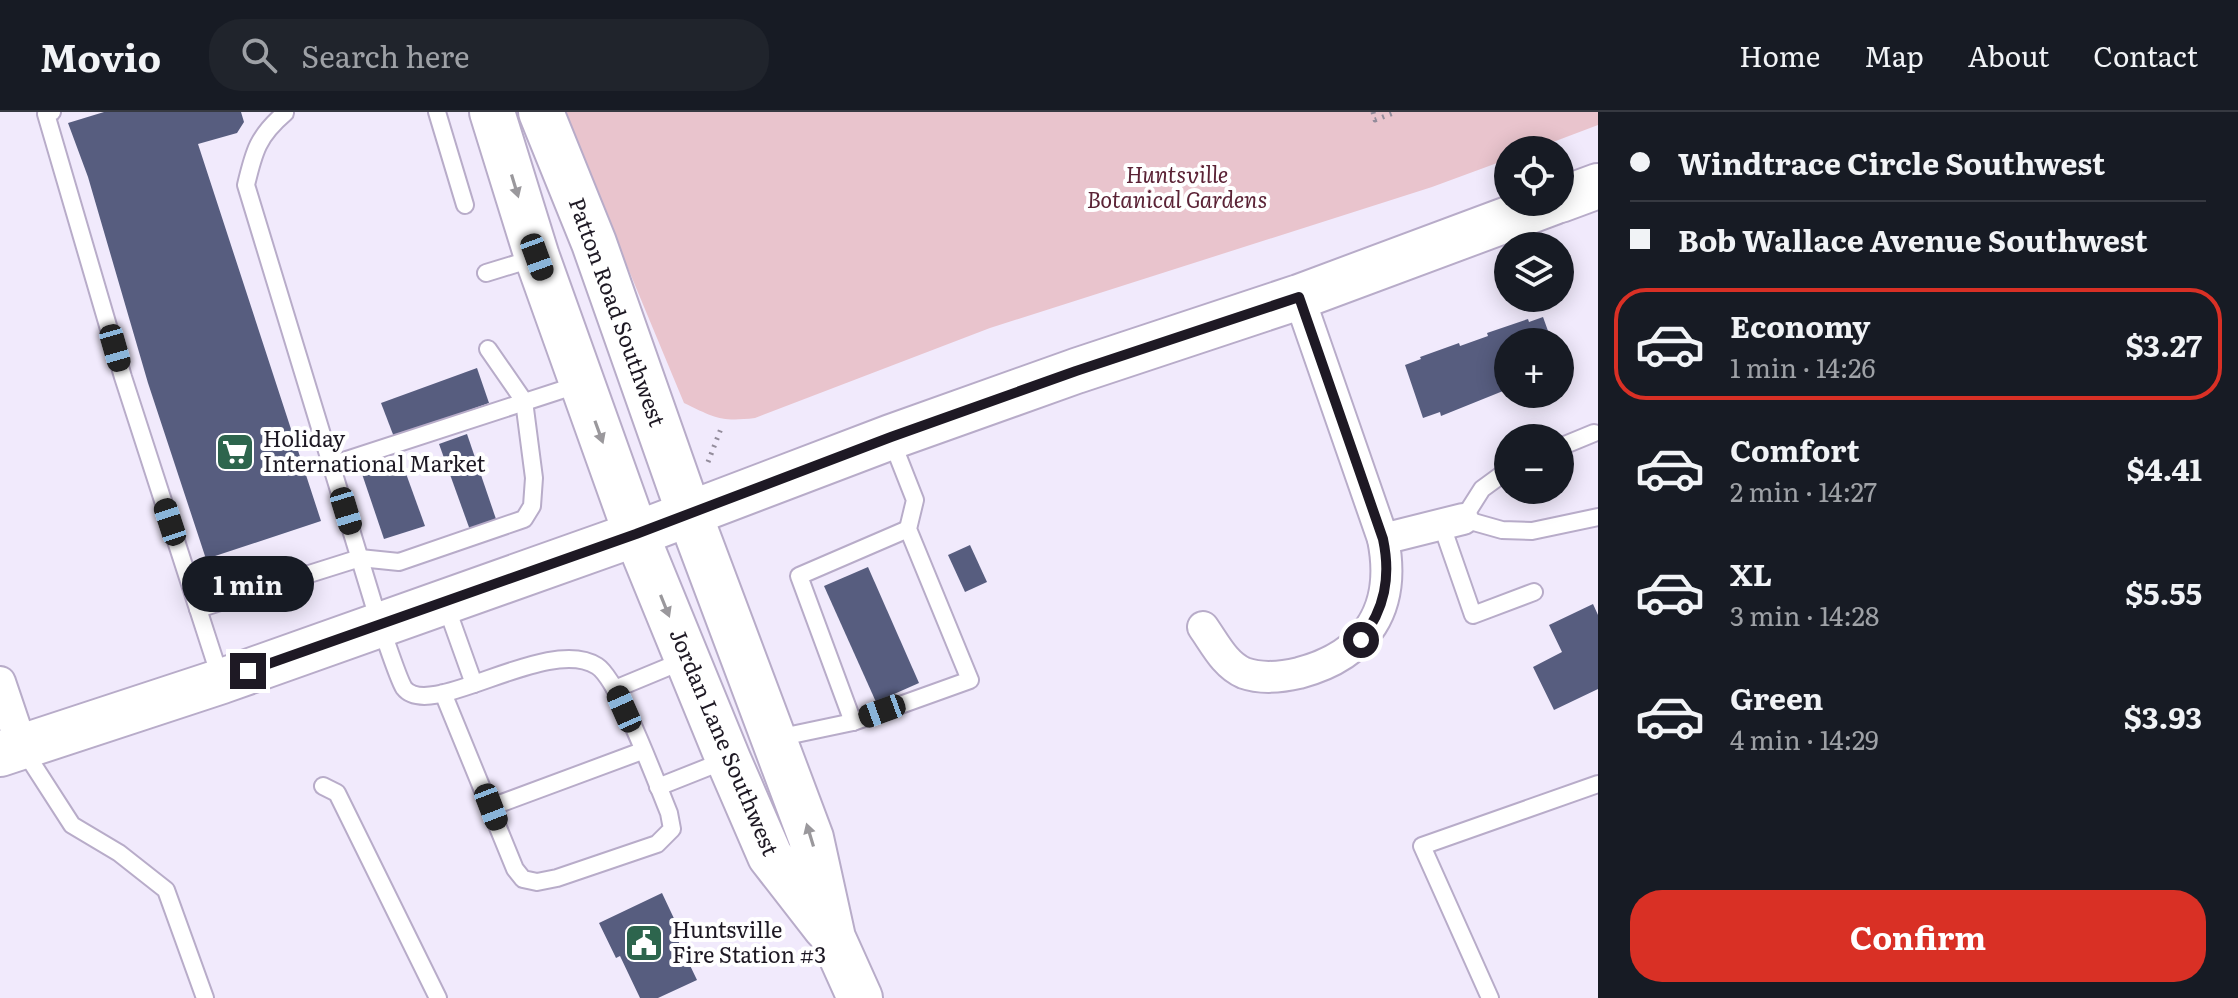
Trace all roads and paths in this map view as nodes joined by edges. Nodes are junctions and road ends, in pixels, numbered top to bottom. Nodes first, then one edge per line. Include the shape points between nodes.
1 (52, 112) edge
2 (437, 112) edge
3 (492, 112) edge
4 (541, 112) edge
5 (1373, 112) edge
6 (1396, 112) edge
7 (285, 113) edge
8 (1598, 186) edge
9 (1574, 195) edge
10 (465, 205) dead end
11 (1517, 216) edge
12 (537, 257) junction
13 (486, 273) dead end
14 (1299, 297) junction
15 (488, 349) dead end
16 (582, 383) junction
17 (524, 401) junction
18 (1594, 433) dead end
19 (891, 437) junction
20 (1574, 441) edge
21 (331, 465) junction
22 (1494, 480) edge
23 (689, 513) junction
24 (1598, 517) edge
25 (1452, 522) junction
26 (908, 529) junction
27 (636, 534) junction
28 (1383, 539) junction
29 (360, 558) junction
30 (1534, 592) dead end
31 (445, 602) junction
32 (198, 609) junction
33 (380, 625) junction
34 (1203, 627) dead end
35 (687, 659) junction
36 (222, 681) junction
37 (0, 682) edge
38 (474, 684) junction
39 (615, 689) junction
40 (443, 693) junction
41 (853, 722) junction
42 (775, 739) junction
43 (11, 751) edge
44 (642, 751) junction
45 (728, 759) junction
46 (1598, 784) edge
47 (323, 786) dead end
48 (658, 787) junction
49 (491, 807) junction
50 (833, 938) junction
51 (853, 994) edge
52 (205, 998) edge
53 (438, 998) edge
54 (1490, 998) edge

1 - 32 lane via 46,114 123,377
2 - 10 lane
3 -> 12 main road
4 - 23 main road, Patton Road Southwest via 594,243
5 - 6 path via 1375,120
7 - 21 lane via 266,129 254,150 246,185
8 - 9 main road
11 - 14 main road
12 - 13 lane
12 - 16 main road
14 - 19 main road
14 - 28 street
15 - 17 lane
16 - 17 lane
16 -> 27 main road
17 - 21 lane
17 - 29 lane via 534,478 532,506 524,519 399,562
18 - 20 lane
19 - 23 main road
19 - 26 lane via 915,500
21 - 29 lane
22 - 25 lane
23 - 27 main road
23 - 42 main road, Jordan Lane Southwest
24 - 25 lane via 1532,531
25 - 28 street
25 - 30 lane via 1473,615
26 - 41 lane via 799,576
26 - 41 lane via 970,680
27 - 31 main road
27 -> 35 main road, Jordan Lane Southwest
28 - 34 street via 1387,577 1380,611 1361,640 1329,663 1275,677 1244,672 1224,657
29 - 32 lane
29 - 33 lane
31 - 33 main road
31 - 38 lane
32 - 36 lane
33 - 36 main road
33 - 40 lane via 404,687 414,695
35 - 39 lane
35 - 45 main road, Jordan Lane Southwest
36 - 43 main road
37 - 43 street
38 - 39 lane via 565,658 600,667
38 - 40 lane
39 - 44 lane
40 - 49 lane
41 - 42 lane
50 -> 42 main road, Jordan Lane Southwest via 811,838
43 - 52 lane via 72,825 166,890
44 - 48 lane
44 - 49 lane
45 - 48 lane
45 - 50 main road, Jordan Lane Southwest via 770,856
46 - 54 lane via 1422,846
47 - 53 lane via 337,793
48 - 49 lane via 672,829 657,844 537,882 523,879 515,869
50 - 51 main road, Jordan Lane Southwest

